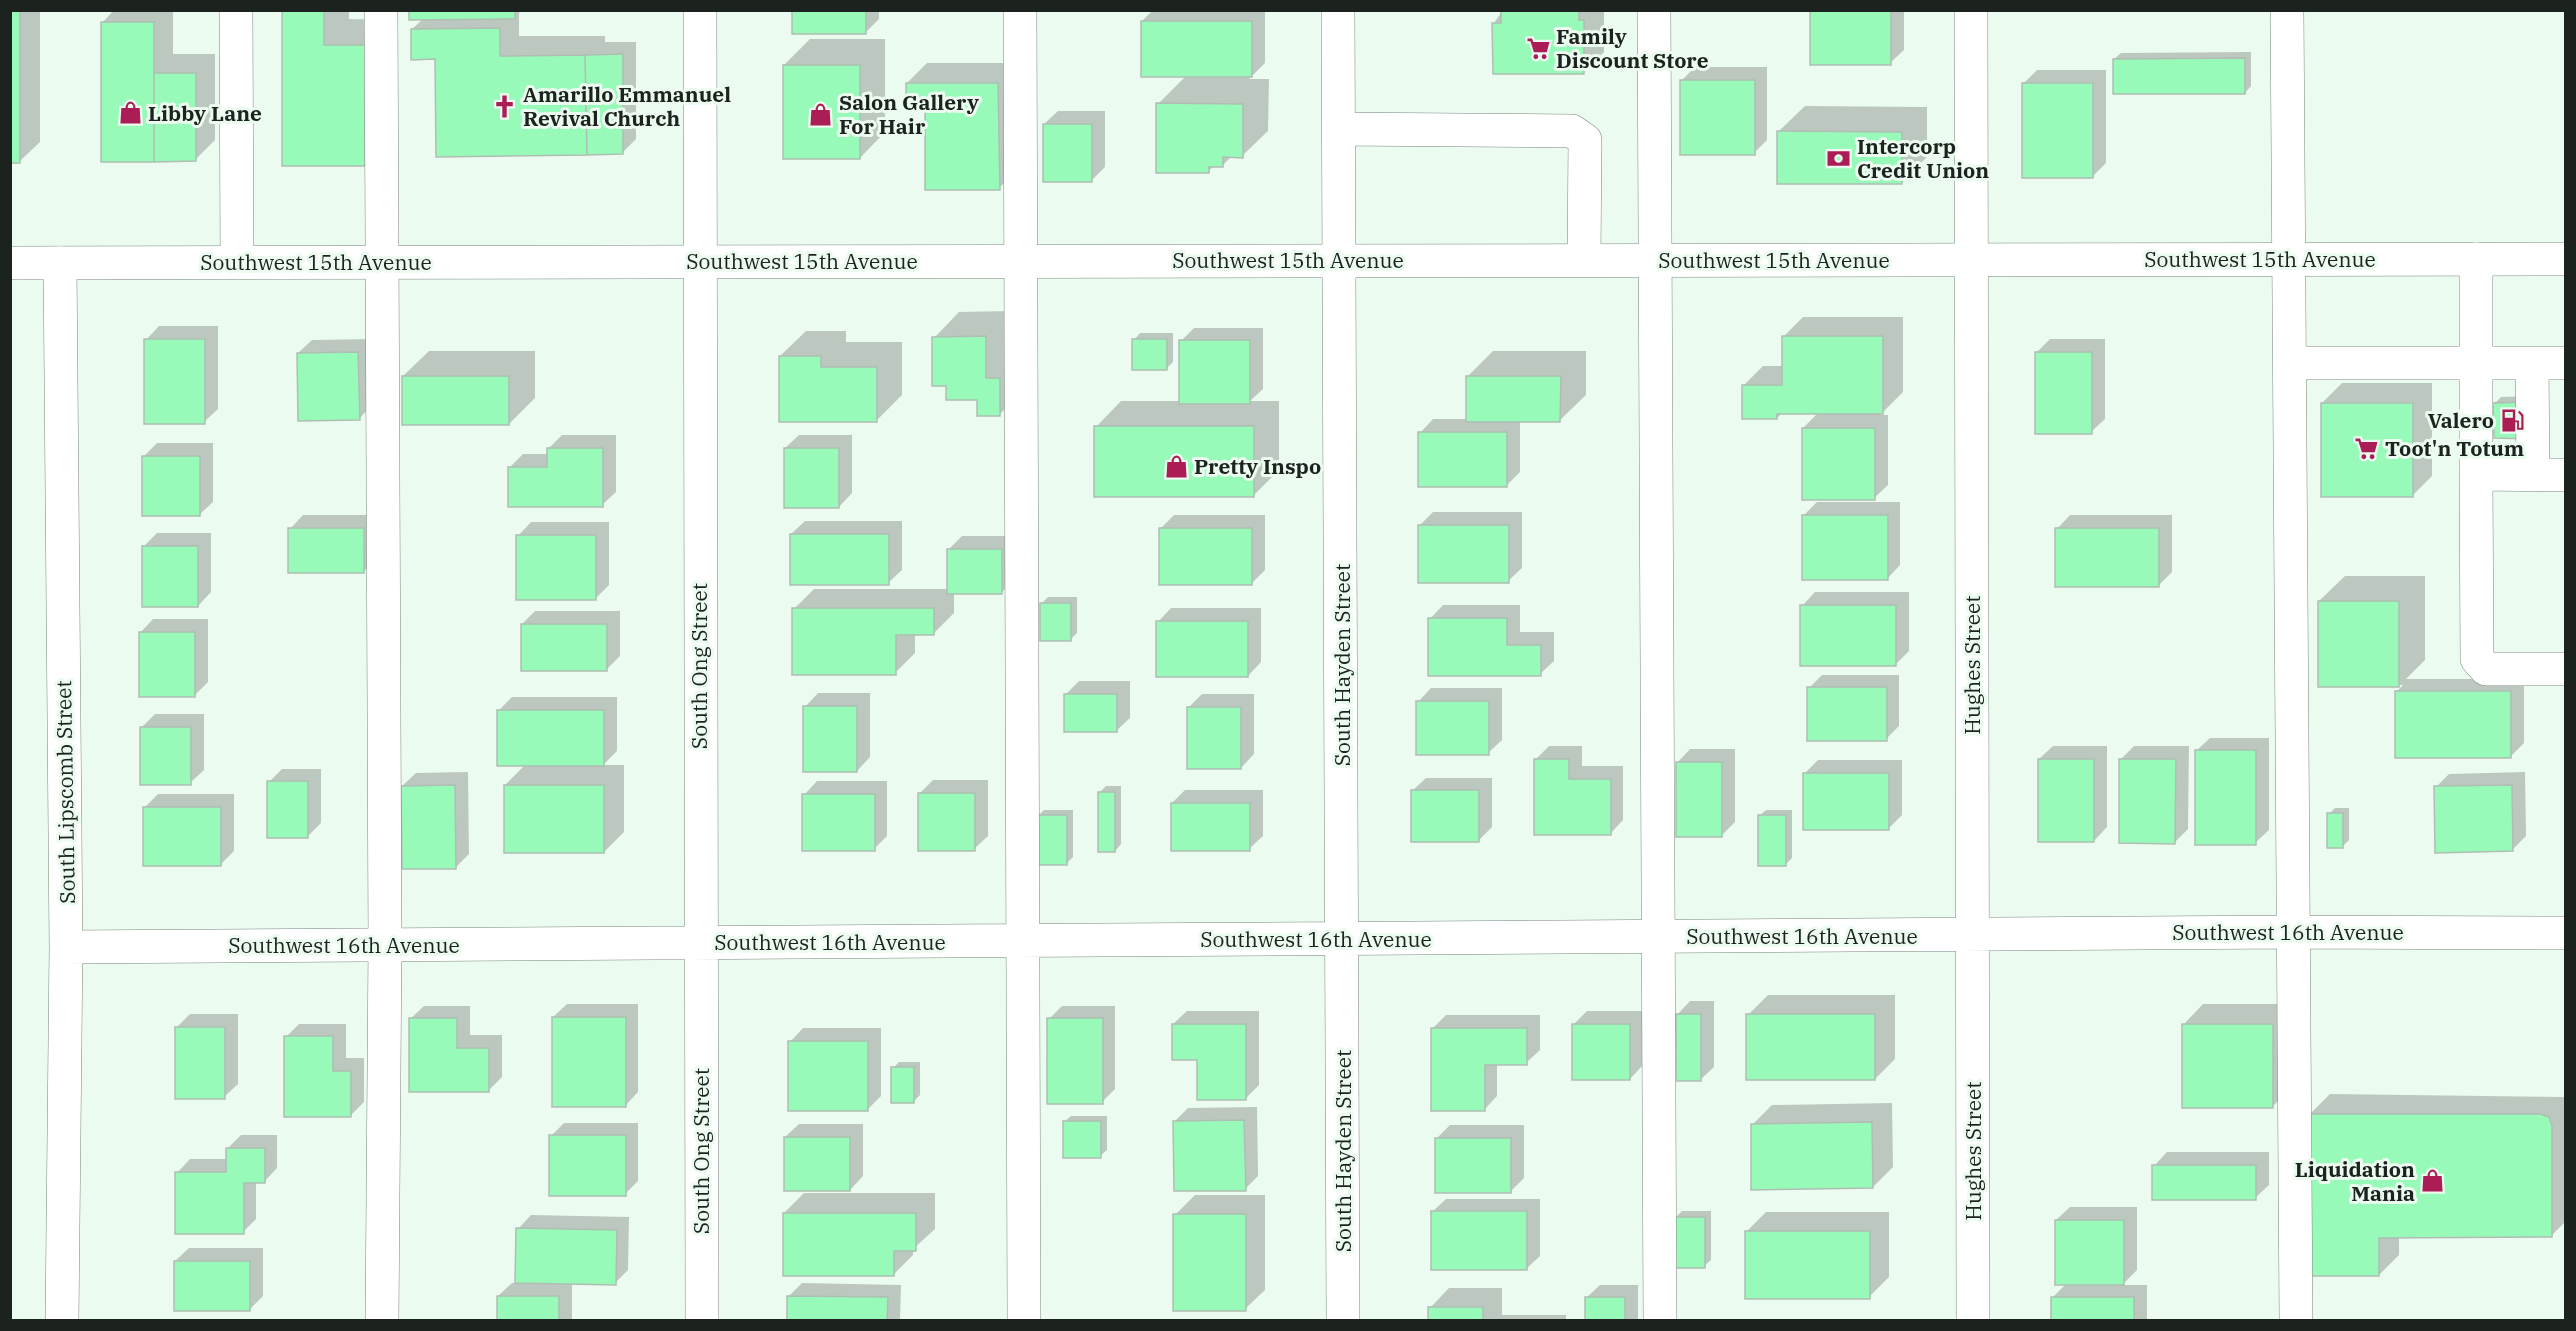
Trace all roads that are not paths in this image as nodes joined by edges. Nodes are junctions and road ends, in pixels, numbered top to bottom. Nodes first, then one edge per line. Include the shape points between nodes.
1 (236, 10) edge
2 (381, 10) edge
3 (700, 10) edge
4 (1020, 10) edge
5 (1338, 10) edge
6 (1654, 10) edge
7 (1971, 10) edge
8 (2286, 10) edge
9 (1338, 129) junction
10 (2288, 258) junction
11 (1970, 259) junction
12 (2476, 259) junction
13 (2565, 259) edge
14 (1338, 260) junction
15 (1584, 260) junction
16 (1654, 260) junction
17 (699, 261) junction
18 (1021, 261) junction
19 (60, 262) junction
20 (237, 262) junction
21 (381, 262) junction
22 (10, 263) edge
23 (2289, 363) junction
24 (2476, 363) junction
25 (2532, 363) junction
26 (2565, 363) edge
27 (2476, 474) junction
28 (2533, 475) junction
29 (2565, 475) edge
30 (2565, 669) edge
31 (2293, 932) junction
32 (2565, 933) edge
33 (1972, 935) junction
34 (1659, 938) junction
35 (1344, 939) junction
36 (1022, 941) junction
37 (700, 943) junction
38 (386, 945) junction
39 (66, 946) junction
40 (62, 1320) edge
41 (382, 1320) edge
42 (702, 1320) edge
43 (1023, 1320) edge
44 (1343, 1320) edge
45 (1660, 1320) edge
46 (1973, 1320) edge
47 (2296, 1320) edge

1 - 20 street
2 - 21 street
3 - 17 street, South Ong Street
4 - 18 street
5 - 9 street, South Hayden Street
6 - 16 street
7 - 11 street, Hughes Street
8 - 10 street
9 - 14 street, South Hayden Street
9 - 15 street via 1572,131 1585,140
10 - 11 street, Southwest 15th Avenue
10 - 12 street, Southwest 15th Avenue
10 - 23 street
11 - 16 street, Southwest 15th Avenue
11 - 33 street, Hughes Street
12 - 13 street, Southwest 15th Avenue
12 - 24 street
14 - 15 street, Southwest 15th Avenue
14 - 18 street, Southwest 15th Avenue
14 - 35 street, South Hayden Street
15 - 16 street, Southwest 15th Avenue
16 - 34 street
17 - 18 street, Southwest 15th Avenue
17 - 21 street, Southwest 15th Avenue
17 - 37 street, South Ong Street
18 - 36 street
19 - 20 street, Southwest 15th Avenue
19 - 22 street, Southwest 15th Avenue
19 - 39 street, South Lipscomb Street
20 - 21 street, Southwest 15th Avenue
21 - 38 street
23 - 24 street
23 - 31 street
24 - 25 street
24 - 27 street
25 - 26 street
25 - 28 street
27 - 28 street
27 - 30 street via 2477,659 2486,669
28 - 29 street
31 - 32 street, Southwest 16th Avenue
31 - 33 street, Southwest 16th Avenue
31 - 47 street
33 - 34 street, Southwest 16th Avenue
33 - 46 street, Hughes Street
34 - 35 street, Southwest 16th Avenue
34 - 45 street
35 - 36 street, Southwest 16th Avenue
35 - 44 street, South Hayden Street
36 - 37 street, Southwest 16th Avenue
36 - 43 street
37 - 38 street, Southwest 16th Avenue
37 - 42 street, South Ong Street
38 - 39 street, Southwest 16th Avenue
38 - 41 street
39 - 40 street, South Lipscomb Street

